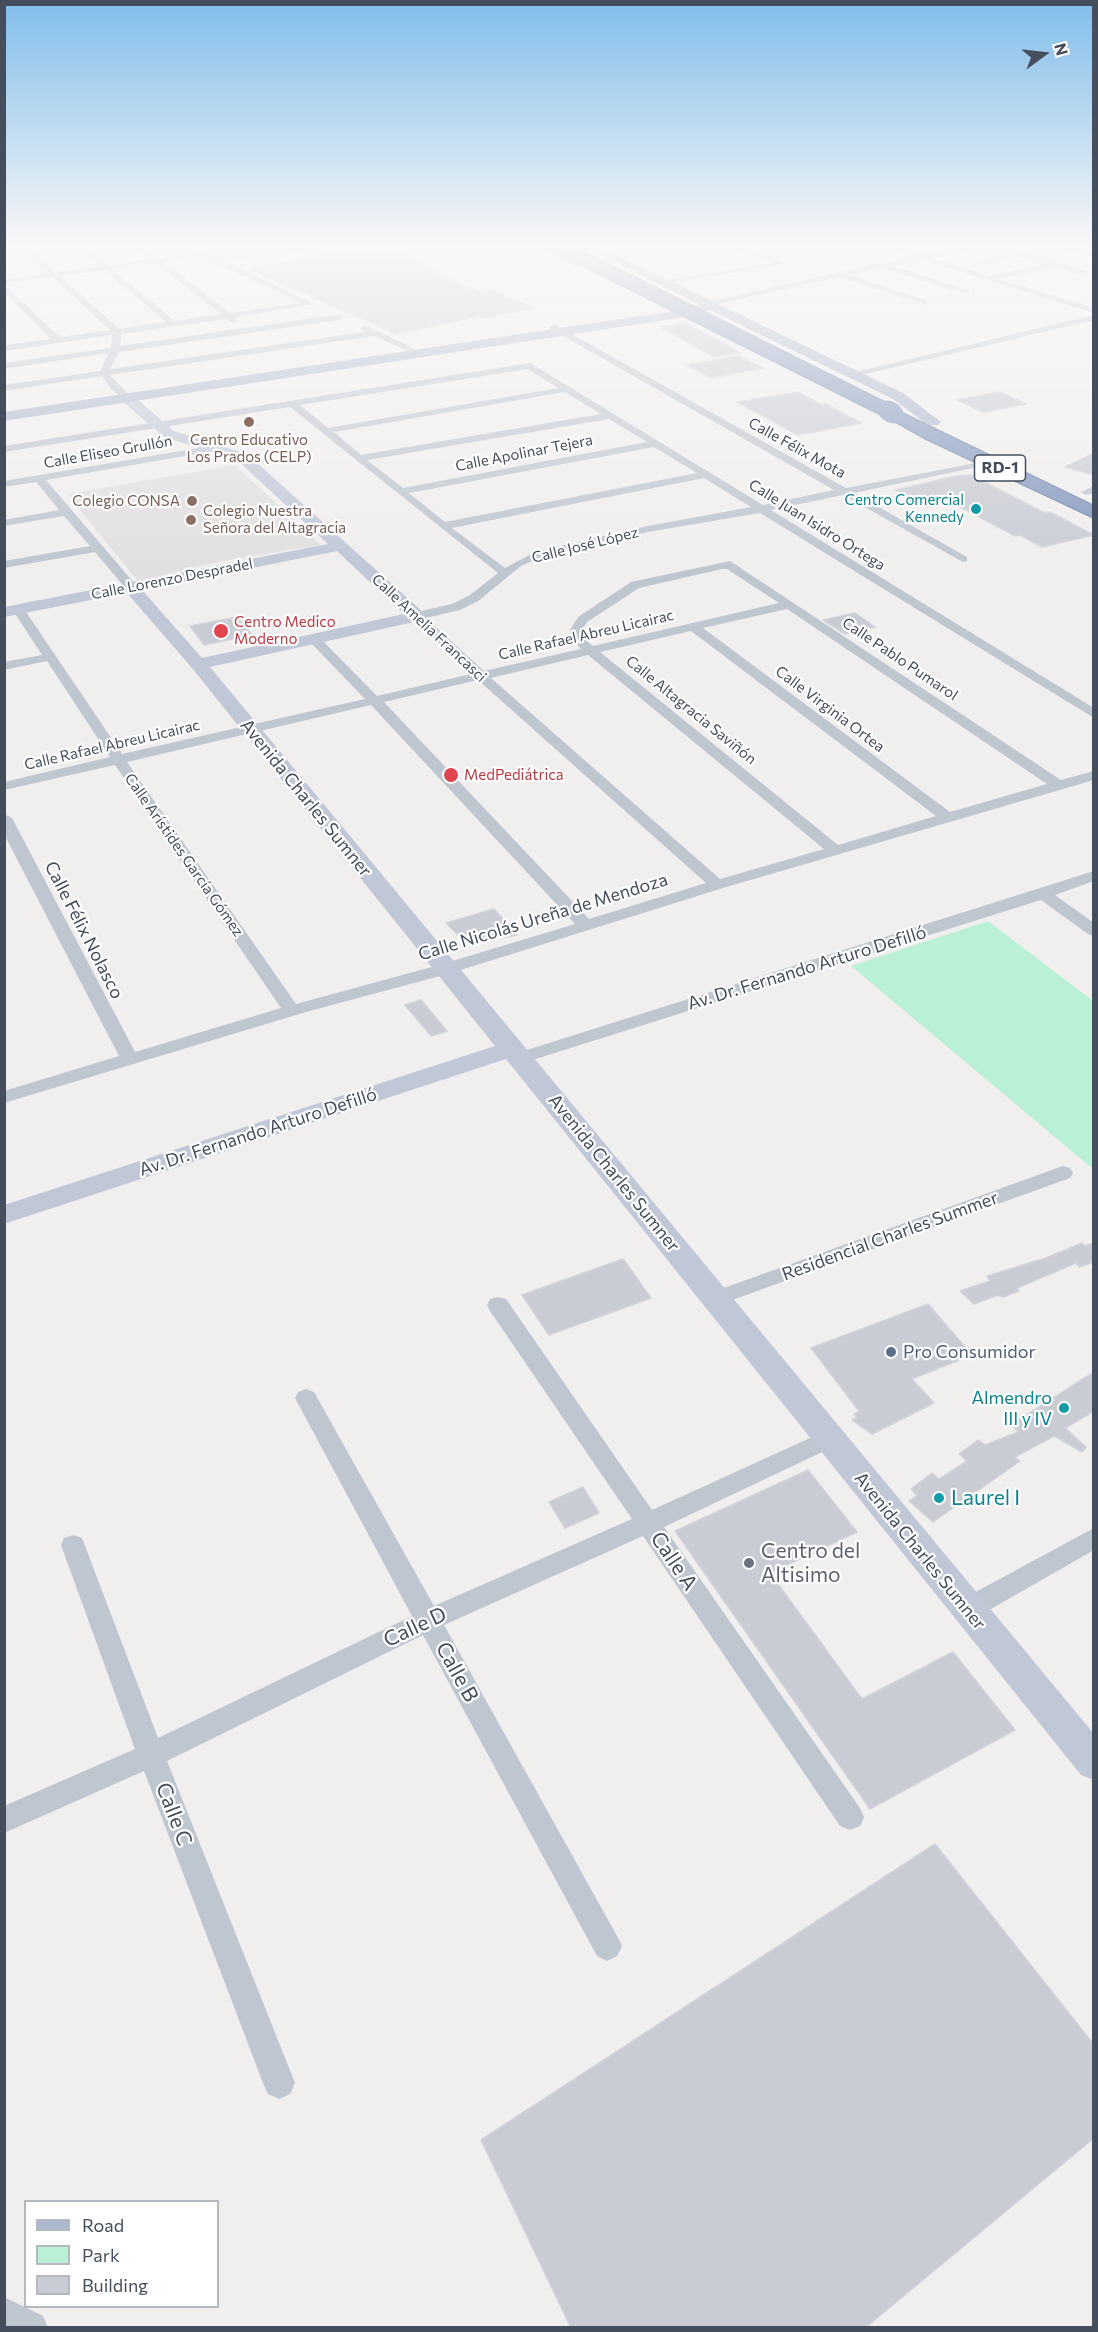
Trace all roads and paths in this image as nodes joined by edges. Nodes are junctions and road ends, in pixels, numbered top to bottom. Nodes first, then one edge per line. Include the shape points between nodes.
1 (102, 352) edge
2 (114, 352) edge
3 (247, 352) edge
4 (394, 352) edge
5 (410, 352) edge
6 (597, 352) edge
7 (755, 352) edge
8 (773, 352) edge
9 (779, 352) edge
10 (807, 352) edge
11 (947, 352) edge
12 (4, 366) edge
13 (104, 373) junction
14 (853, 374) junction
15 (4, 388) edge
16 (566, 389) junction
17 (125, 396) junction
18 (291, 403) junction
19 (4, 411) edge
20 (609, 416) junction
21 (904, 416) junction
22 (4, 417) edge
23 (933, 422) junction
24 (158, 424) junction
25 (325, 431) junction
26 (654, 444) junction
27 (216, 448) junction
28 (4, 449) edge
29 (359, 458) junction
30 (987, 462) junction
31 (704, 475) junction
32 (39, 478) junction
33 (4, 484) edge
34 (843, 491) junction
35 (400, 492) junction
36 (1091, 492) edge
37 (761, 509) junction
38 (66, 512) junction
39 (1094, 513) edge
40 (4, 523) edge
41 (443, 526) junction
42 (340, 546) junction
43 (97, 549) junction
44 (963, 559) dead end
45 (4, 565) edge
46 (722, 565) joint
47 (506, 574) junction
48 (131, 587) junction
49 (789, 605) junction
50 (11, 610) edge
51 (417, 616) junction
52 (693, 627) junction
53 (314, 639) junction
54 (592, 651) junction
55 (49, 657) junction
56 (198, 664) junction
57 (4, 666) edge
58 (481, 676) junction
59 (375, 701) junction
60 (1094, 714) edge
61 (251, 729) junction
62 (119, 760) junction
63 (1094, 776) edge
64 (1058, 785) junction
65 (4, 786) edge
66 (947, 817) junction
67 (4, 818) edge
68 (835, 850) junction
69 (1094, 876) edge
70 (717, 885) junction
71 (1043, 894) junction
72 (585, 925) junction
73 (1094, 931) edge
74 (445, 969) junction
75 (292, 1011) junction
76 (516, 1053) junction
77 (130, 1060) junction
78 (4, 1097) edge
79 (1063, 1173) dead end
80 (4, 1215) edge
81 (717, 1298) junction
82 (498, 1305) dead end
83 (306, 1398) dead end
84 (828, 1439) junction
85 (648, 1523) junction
86 (1094, 1538) edge
87 (73, 1545) dead end
88 (968, 1609) junction
89 (429, 1620) junction
90 (151, 1755) junction
91 (1094, 1763) edge
92 (850, 1817) dead end
93 (4, 1820) edge
94 (607, 1946) dead end
95 (279, 2082) dead end
96 (4, 2314) edge
97 (31, 2328) edge

1 - 12 street
2 - 13 street
3 - 13 street
4 - 17 main road
5 - 17 main road
6 - 34 street, Calle Félix Mota
7 - 21 main road, RD-1 via 875,412
8 - 21 highway, RD-1, bridge
9 - 21 highway, RD-1
10 - 14 main road
11 - 14 street
13 - 15 street
13 - 17 street
14 - 23 main road via 898,396
16 - 18 street, Calle Juan Isidro Ortega via 530,366 523,366
16 - 20 street, Calle Juan Isidro Ortega
16 - 25 street
17 - 19 main road
17 - 22 main road
17 - 24 street, Calle Amelia Francasci
18 - 24 street
18 - 25 street
20 - 26 street, Calle Juan Isidro Ortega
20 - 29 street
21 - 23 highway, RD-1
21 - 30 highway, RD-1
23 - 36 highway, RD-1
24 - 27 street, Calle Amelia Francasci via 179,438
24 - 28 street
25 - 29 street
26 - 31 street, Calle Juan Isidro Ortega
26 - 35 street, Calle Apolinar Tejera
27 - 32 street, Calle Eliseo Grullón
27 - 42 street, Calle Amelia Francasci via 242,457
29 - 35 street
30 - 34 street, Calle José López
30 - 39 highway, RD-1
31 - 37 street, Calle Juan Isidro Ortega
31 - 41 street
32 - 33 street, Calle Eliseo Grullón
32 - 38 street
34 - 37 street, Calle José López
34 - 44 street, Calle Félix Mota
35 - 41 street
37 - 47 street, Calle José López via 536,555
37 - 60 street, Calle Juan Isidro Ortega
38 - 40 street
38 - 43 street
41 - 47 street
42 - 48 street, Calle Lorenzo Despradel
42 - 51 street, Calle Amelia Francasci
43 - 45 street
43 - 48 street
46 - 49 street, Calle Pablo Pumarol via 730,566
46 - 54 street, Calle Altagracia Saviñón via 627,588 578,625 576,637
47 - 51 street, Calle José López via 456,607
48 - 50 street, Calle Lorenzo Despradel
48 - 56 street, Avenida Charles Sumner
49 - 52 street, Calle Rafael Abreu Licairac
49 - 64 street, Calle Pablo Pumarol
50 - 55 street, Calle Arístides García Gómez
51 - 53 street, Calle José López
51 - 58 street, Calle Amelia Francasci
52 - 54 street, Calle Rafael Abreu Licairac
52 - 66 street, Calle Virginia Ortea
53 - 56 street, Calle José López
53 - 59 street
54 - 58 street, Calle Rafael Abreu Licairac
54 - 68 street, Calle Altagracia Saviñón
55 - 57 street
55 - 62 street, Calle Arístides García Gómez
56 - 61 street, Avenida Charles Sumner
58 - 59 street, Calle Rafael Abreu Licairac
58 - 70 street, Calle Amelia Francasci
59 - 61 street, Calle Rafael Abreu Licairac
59 - 72 street
61 - 62 street, Calle Rafael Abreu Licairac
61 - 74 street, Avenida Charles Sumner
62 - 65 street, Calle Rafael Abreu Licairac
62 - 75 street, Calle Arístides García Gómez
63 - 64 street, Calle Nicolás Ureña de Mendoza
64 - 66 street, Calle Nicolás Ureña de Mendoza
66 - 68 street, Calle Nicolás Ureña de Mendoza
67 - 77 street, Calle Félix Nolasco
68 - 70 street, Calle Nicolás Ureña de Mendoza
69 - 71 street, Av. Dr. Fernando Arturo Defilló
70 - 72 street, Calle Nicolás Ureña de Mendoza
71 - 73 street
71 - 76 street, Av. Dr. Fernando Arturo Defilló
72 - 74 street, Calle Nicolás Ureña de Mendoza
74 - 75 street, Calle Nicolás Ureña de Mendoza
74 - 76 street, Avenida Charles Sumner
75 - 77 street, Calle Nicolás Ureña de Mendoza
76 - 80 street, Av. Dr. Fernando Arturo Defilló
76 - 81 street, Avenida Charles Sumner
77 - 78 street, Calle Nicolás Ureña de Mendoza
79 - 81 street, Residencial Charles Summer
81 - 84 street, Avenida Charles Sumner
82 - 85 street, Calle A
83 - 89 street, Calle B
84 - 85 street, Calle D
84 - 88 street, Avenida Charles Sumner
85 - 89 street, Calle D
85 - 92 street, Calle A
86 - 88 street
87 - 90 street, Calle C
88 - 91 street, Avenida Charles Sumner
89 - 90 street, Calle D
89 - 94 street, Calle B
90 - 93 street, Calle D
90 - 95 street, Calle C
96 - 97 street

